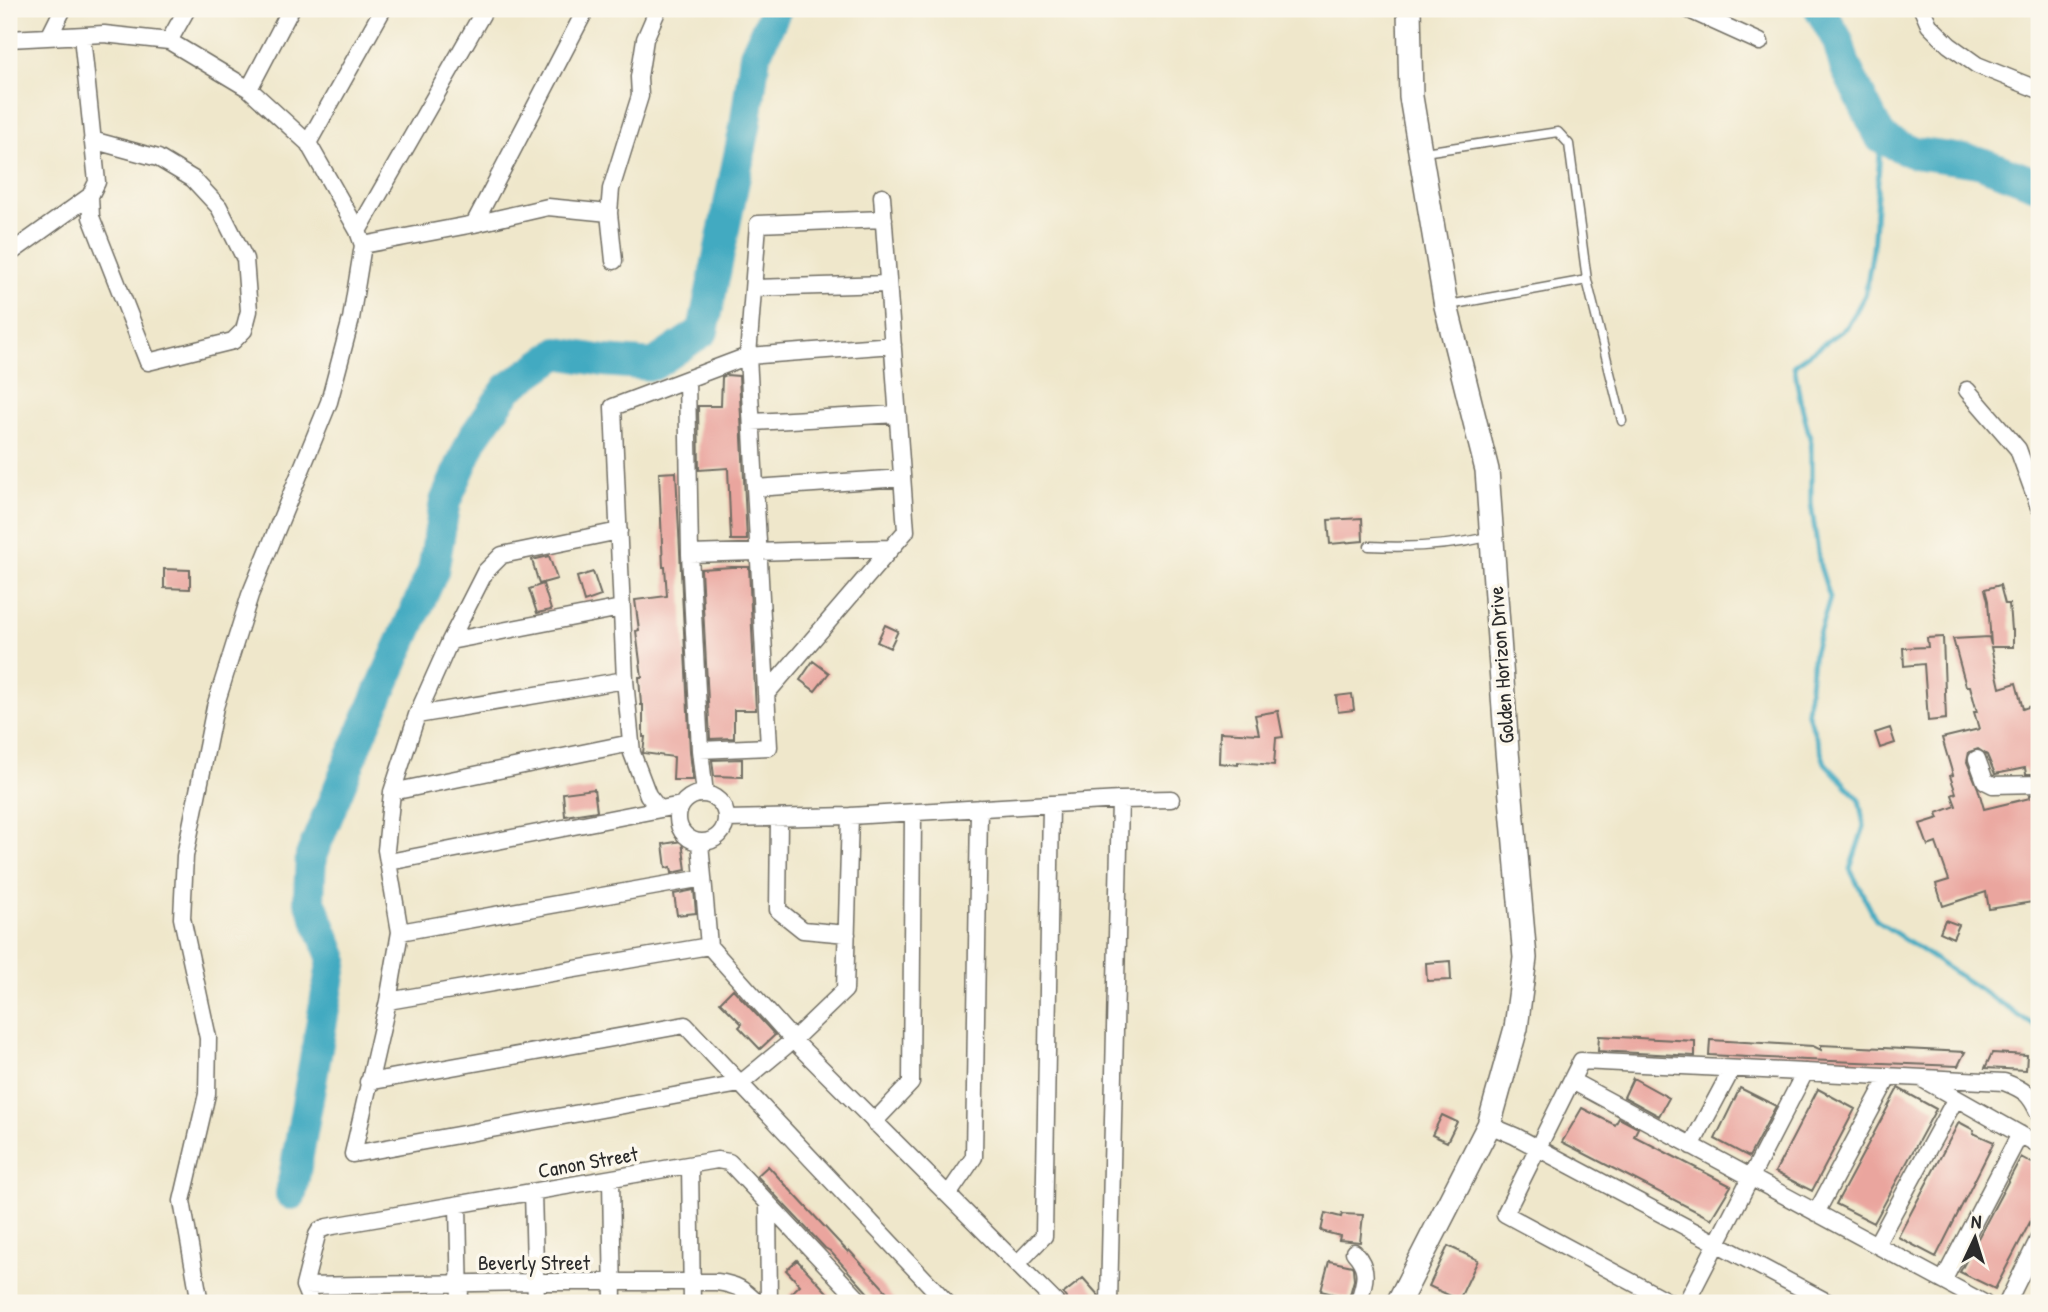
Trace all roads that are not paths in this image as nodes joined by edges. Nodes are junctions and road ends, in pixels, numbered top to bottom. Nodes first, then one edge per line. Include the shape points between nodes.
1 (63, 9) edge
2 (187, 9) edge
3 (291, 9) edge
4 (383, 9) edge
5 (485, 9) edge
6 (586, 9) edge
7 (658, 9) edge
8 (1409, 9) edge
9 (1687, 9) edge
10 (1922, 9) edge
11 (82, 36) junction
12 (49, 37) junction
13 (9, 39) edge
14 (169, 41) junction
15 (1760, 42) dead end
16 (249, 89) junction
17 (2039, 90) edge
18 (93, 140) junction
19 (308, 143) junction
20 (1421, 152) junction
21 (90, 196) junction
22 (882, 196) dead end
23 (609, 213) junction
24 (884, 219) junction
25 (474, 224) junction
26 (361, 238) junction
27 (9, 254) edge
28 (614, 261) dead end
29 (1587, 280) junction
30 (888, 284) junction
31 (754, 288) junction
32 (1446, 306) junction
33 (893, 345) junction
34 (748, 356) junction
35 (687, 379) junction
36 (1967, 390) dead end
37 (898, 414) junction
38 (1622, 421) dead end
39 (752, 422) junction
40 (902, 478) junction
41 (755, 488) junction
42 (2039, 507) edge
43 (619, 531) junction
44 (1491, 536) junction
45 (1369, 546) dead end
46 (891, 548) junction
47 (759, 552) junction
48 (690, 554) junction
49 (621, 608) junction
50 (450, 641) junction
51 (625, 680) junction
52 (766, 694) junction
53 (417, 716) junction
54 (631, 743) junction
55 (700, 750) junction
56 (1977, 759) dead end
57 (2039, 784) edge
58 (392, 792) junction
59 (705, 794) junction
60 (1171, 799) dead end
61 (1120, 800) junction
62 (1051, 804) junction
63 (681, 805) junction
64 (979, 808) junction
65 (659, 809) junction
66 (913, 813) junction
67 (850, 816) junction
68 (779, 818) junction
69 (726, 819) junction
70 (700, 843) junction
71 (388, 862) junction
72 (703, 878) junction
73 (400, 932) junction
74 (847, 934) junction
75 (709, 946) junction
76 (388, 1001) junction
77 (793, 1040) junction
78 (1732, 1069) junction
79 (1805, 1072) junction
80 (1889, 1076) junction
81 (1918, 1077) junction
82 (1572, 1081) junction
83 (368, 1082) junction
84 (740, 1084) junction
85 (1956, 1098) junction
86 (2039, 1114) edge
87 (874, 1122) junction
88 (1489, 1125) junction
89 (2020, 1134) junction
90 (2039, 1145) edge
91 (1691, 1146) junction
92 (1538, 1148) junction
93 (690, 1165) junction
94 (1751, 1178) junction
95 (611, 1179) junction
96 (534, 1192) junction
97 (948, 1195) junction
98 (768, 1203) junction
99 (458, 1205) junction
100 (1816, 1213) junction
101 (2039, 1238) edge
102 (1717, 1243) junction
103 (1876, 1245) junction
104 (1353, 1251) dead end
105 (1017, 1264) junction
106 (1942, 1281) junction
107 (536, 1282) junction
108 (613, 1282) junction
109 (692, 1282) junction
110 (460, 1283) junction
111 (304, 1286) junction
112 (200, 1303) edge
113 (311, 1303) edge
114 (460, 1303) edge
115 (536, 1303) edge
116 (613, 1303) edge
117 (692, 1303) edge
118 (757, 1303) edge
119 (769, 1303) edge
120 (862, 1303) edge
121 (947, 1303) edge
122 (1056, 1303) edge
123 (1109, 1303) edge
124 (1358, 1303) edge
125 (1398, 1303) edge
126 (1671, 1303) edge
127 (1686, 1303) edge
128 (1829, 1303) edge
129 (1984, 1303) edge
130 (2007, 1303) edge

1 - 12 street
2 - 14 street
3 - 16 street
4 - 19 street
5 - 26 street
6 - 25 street
7 - 23 street via 645,39 640,96 611,189
8 - 20 street, Golden Horizon Drive via 1412,97
9 - 15 street
10 - 17 street via 1928,25 1949,45 1978,65
11 - 12 street
11 - 14 street
11 - 18 street
12 - 13 street
14 - 16 street
16 - 19 street
18 - 21 street via 97,182
18 - 21 street via 158,158 193,179 219,207 245,260 248,311 244,330 233,341 148,362 91,217
19 - 26 street
20 - 29 lane via 1558,132 1569,145
20 - 32 street, Golden Horizon Drive
21 - 27 street
22 - 24 street
23 - 25 street via 548,207
23 - 28 street
24 - 30 street
24 - 31 street via 758,224
25 - 26 street
26 - 112 street via 352,319 330,402 250,595 215,707 185,856 182,918 208,1038 207,1094 181,1201
29 - 32 lane
29 - 38 lane
30 - 31 street
30 - 33 street
31 - 34 street
32 - 44 street, Golden Horizon Drive via 1487,470
33 - 34 street
33 - 37 street
34 - 35 street
34 - 39 street
35 - 43 street via 613,407
35 - 48 street
36 - 42 street via 2018,449
37 - 39 street
37 - 40 street
39 - 41 street
40 - 41 street
40 - 46 street via 905,531
41 - 47 street
43 - 49 street
43 - 50 street via 502,555 485,572
44 - 45 lane via 1445,544
44 - 88 street, Golden Horizon Drive via 1525,958 1516,1028
46 - 47 street
46 - 52 street
47 - 48 street
47 - 52 street
48 - 55 street
49 - 50 street
49 - 51 street
50 - 53 street
51 - 53 street
51 - 54 street
52 - 55 street via 769,747
53 - 58 street
54 - 58 street
54 - 65 street via 648,795
55 - 59 street
56 - 57 street via 1984,781 1993,785
58 - 71 street
59 - 63 street via 692,796
59 - 69 street via 718,800
60 - 61 street
61 - 62 street
61 - 123 street
62 - 64 street
62 - 105 street via 1044,1236
63 - 65 street
63 - 70 street via 679,830
64 - 66 street
64 - 97 street via 974,1157
65 - 71 street
66 - 67 street
66 - 87 street via 911,1083
67 - 68 street
67 - 74 street
68 - 69 street
68 - 74 street via 778,910 803,930
69 - 70 street via 721,834
70 - 72 street
71 - 73 street
72 - 73 street
72 - 75 street
73 - 76 street
74 - 77 street via 845,990
75 - 76 street
75 - 77 street
76 - 83 street
77 - 84 street
77 - 87 street
78 - 79 street
78 - 82 street via 1581,1061
78 - 91 street
79 - 80 street
79 - 94 street
80 - 81 street
80 - 100 street
81 - 85 street
81 - 86 street via 2004,1082 2022,1088
82 - 91 street
82 - 92 street
83 - 84 street via 685,1026
83 - 84 street via 353,1154
84 - 121 street
85 - 89 street
85 - 103 street
87 - 97 street
88 - 92 street
88 - 125 street, Golden Horizon Drive
89 - 90 street
89 - 106 street
91 - 94 street
92 - 102 street
92 - 126 street via 1505,1214
93 - 95 street, Canon Street
93 - 98 street, Canon Street via 729,1162
93 - 109 street
94 - 100 street
94 - 102 street
95 - 96 street, Canon Street
95 - 108 street
96 - 99 street, Canon Street
96 - 107 street
97 - 105 street
98 - 119 street
98 - 120 street, Canon Street
99 - 110 street
99 - 111 street, Canon Street via 320,1230
100 - 103 street
101 - 130 street
102 - 127 street
102 - 128 street
103 - 106 street
104 - 124 street via 1365,1273
105 - 122 street
106 - 129 street
107 - 108 street, Beverly Street
107 - 110 street, Beverly Street
107 - 115 street
108 - 109 street, Beverly Street
108 - 116 street
109 - 117 street
109 - 118 street, Beverly Street via 734,1284
110 - 111 street, Beverly Street
110 - 114 street
111 - 113 street

